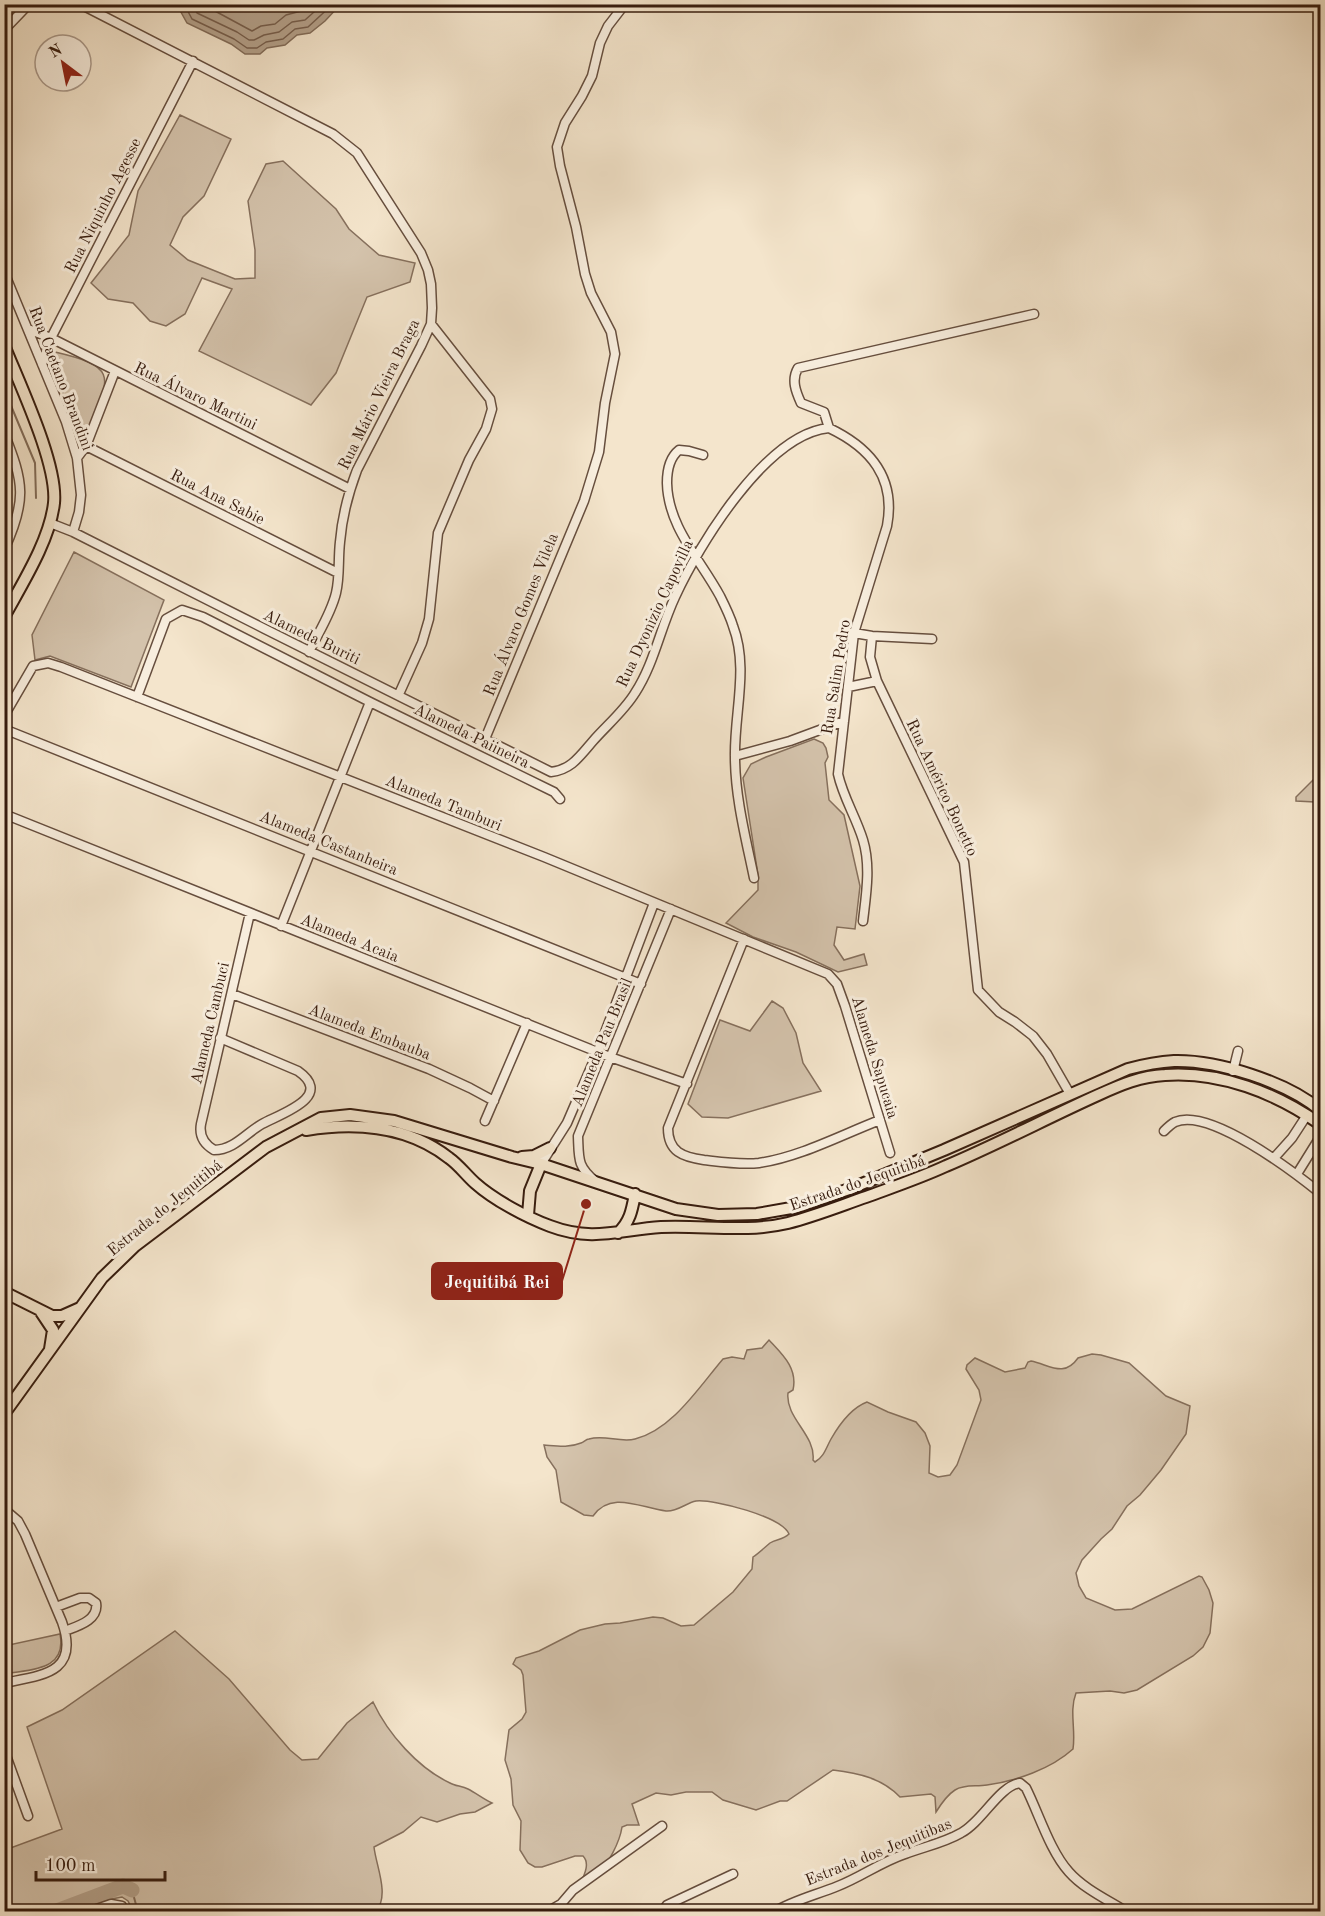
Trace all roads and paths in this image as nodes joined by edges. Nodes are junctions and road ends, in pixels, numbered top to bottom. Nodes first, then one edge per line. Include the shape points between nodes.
1 (28, 4) edge
2 (80, 4) edge
3 (625, 4) edge
4 (4, 30) edge
5 (193, 61) junction
6 (4, 272) edge
7 (1034, 314) dead end
8 (431, 324) junction
9 (28, 329) junction
10 (51, 338) junction
11 (4, 345) edge
12 (42, 364) junction
13 (115, 371) junction
14 (829, 428) junction
15 (4, 433) edge
16 (86, 446) junction
17 (703, 455) dead end
18 (77, 458) junction
19 (350, 489) junction
20 (50, 523) junction
21 (73, 532) junction
22 (4, 550) edge
23 (695, 556) junction
24 (338, 573) junction
25 (4, 617) edge
26 (854, 633) junction
27 (872, 636) junction
28 (932, 639) dead end
29 (309, 652) junction
30 (877, 681) junction
31 (848, 687) junction
32 (399, 694) junction
33 (137, 697) junction
34 (370, 702) junction
35 (4, 716) edge
36 (844, 721) junction
37 (4, 729) edge
38 (485, 739) junction
39 (735, 756) junction
40 (563, 771) joint
41 (339, 777) junction
42 (560, 799) dead end
43 (4, 814) edge
44 (310, 850) junction
45 (754, 878) dead end
46 (654, 903) junction
47 (671, 909) junction
48 (249, 913) junction
49 (863, 921) dead end
50 (281, 926) junction
51 (744, 939) junction
52 (828, 974) joint
53 (627, 978) junction
54 (641, 984) junction
55 (232, 994) junction
56 (527, 1023) junction
57 (220, 1038) junction
58 (598, 1051) junction
59 (1238, 1051) dead end
60 (610, 1057) junction
61 (1233, 1071) junction
62 (687, 1084) junction
63 (1070, 1094) junction
64 (494, 1101) junction
65 (1320, 1110) edge
66 (1307, 1115) junction
67 (880, 1120) junction
68 (485, 1121) dead end
69 (1320, 1124) edge
70 (563, 1129) junction
71 (297, 1131) junction
72 (1164, 1131) dead end
73 (578, 1136) junction
74 (1320, 1137) edge
75 (550, 1148) junction
76 (890, 1153) dead end
77 (512, 1157) junction
78 (1274, 1158) junction
79 (540, 1164) junction
80 (1296, 1174) junction
81 (597, 1183) junction
82 (1320, 1193) edge
83 (634, 1194) junction
84 (528, 1215) junction
85 (618, 1234) junction
86 (4, 1292) edge
87 (80, 1308) junction
88 (38, 1310) junction
89 (48, 1355) junction
90 (4, 1414) edge
91 (4, 1509) edge
92 (56, 1607) junction
93 (65, 1631) junction
94 (4, 1683) edge
95 (4, 1750) edge
96 (28, 1816) dead end
97 (662, 1826) dead end
98 (733, 1874) dead end
99 (123, 1909) edge
100 (88, 1911) edge
101 (547, 1911) edge
102 (662, 1911) edge
103 (774, 1911) edge
104 (1127, 1911) edge

1 - 4 street
2 - 5 street, Rua Mário Vieira Braga
3 - 38 street, Rua Álvaro Gomes Vilela via 608,26 592,76 565,123 557,147 585,274 611,332 615,354 600,453 584,501
5 - 8 street, Rua Mário Vieira Braga via 333,134 357,153 403,222 428,270
5 - 10 street, Rua Niquinho Agesse
6 - 9 street, Rua Caetano Brandini
7 - 14 street, Rua Salim Pedro via 798,368 794,382 799,399 824,412
8 - 19 street, Rua Mário Vieira Braga
8 - 32 street via 490,399 492,409 438,533 429,619 423,643
9 - 10 street, Rua Álvaro Martini
9 - 12 street, Rua Caetano Brandini
10 - 12 street, Rua Niquinho Agesse
10 - 13 street, Rua Álvaro Martini
11 - 20 main road via 45,450 54,493
12 - 18 street, Rua Caetano Brandini
13 - 16 street
13 - 19 street, Rua Álvaro Martini
14 - 23 street, Rua Dyonizio Capovilla via 792,441 765,464
14 - 26 street, Rua Salim Pedro via 875,463 882,474 890,508
15 - 22 street via 17,465 21,490 21,507
16 - 18 street
16 - 24 street, Rua Ana Sabie
17 - 23 street via 679,450 667,474 667,496 674,518
18 - 21 street, Rua Caetano Brandini via 81,495
19 - 24 street, Rua Mário Vieira Braga
20 - 21 street, Alameda Buriti
20 - 25 main road
21 - 29 street, Alameda Buriti
23 - 39 street via 734,627 741,660
23 - 40 street, Rua Dyonizio Capovilla via 634,695
24 - 29 street, Rua Mário Vieira Braga via 330,610
26 - 27 street
26 - 31 street, Rua Salim Pedro
27 - 28 street
27 - 30 street, Rua Américo Bonetto via 870,657
29 - 32 street, Alameda Buriti
30 - 31 street
30 - 63 street, Rua Américo Bonetto via 964,862 978,990 999,1012 1033,1036
31 - 36 street, Rua Salim Pedro
32 - 38 street, Alameda Buriti
33 - 34 street, Alameda Paiineira via 166,619 182,609
33 - 35 street, Alameda Tamburi via 48,663 33,666
33 - 41 street, Alameda Tamburi
34 - 41 street
34 - 42 street, Alameda Paiineira via 554,792
36 - 39 street
36 - 49 street, Rua Salim Pedro via 838,774 864,842 867,865
37 - 44 street, Alameda Castanheira
38 - 40 street, Alameda Buriti via 551,772
39 - 45 street via 737,789
41 - 44 street
41 - 46 street, Alameda Tamburi
43 - 48 street, Alameda Acaia
44 - 50 street
44 - 53 street, Alameda Castanheira
46 - 47 street, Alameda Tamburi
46 - 53 street, Alameda Pau Brasil
47 - 51 street, Alameda Tamburi
47 - 54 street, Alameda Pau Brasil
48 - 50 street, Alameda Acaia
48 - 55 street, Alameda Cambuci
50 - 56 street, Alameda Acaia
51 - 52 street, Alameda Tamburi
51 - 62 street
52 - 67 street, Alameda Sapucaia via 842,995
53 - 54 street, Alameda Castanheira
53 - 58 street, Alameda Pau Brasil
54 - 60 street, Alameda Pau Brasil
55 - 57 street, Alameda Cambuci
55 - 64 street, Alameda Embauba via 429,1070
56 - 58 street, Alameda Acaia
56 - 64 street
57 - 57 street, Alameda Cambuci via 200,1130 214,1150 229,1148 260,1125 302,1104 309,1093 306,1078 298,1071
58 - 60 street, Alameda Acaia
58 - 70 street, Alameda Pau Brasil
59 - 61 street
60 - 62 street, Alameda Acaia
60 - 73 street, Alameda Pau Brasil
61 - 63 main road, Estrada do Jequitibá via 1186,1062 1148,1064
61 - 65 main road, Estrada do Jequitibá via 1283,1086
62 - 67 street via 668,1136 675,1152 690,1158 758,1163
63 - 83 main road, Estrada do Jequitibá via 944,1150 797,1207 718,1215 676,1209
64 - 68 street
66 - 69 main road, Estrada do Jequitibá
66 - 78 street
66 - 85 main road, Estrada do Jequitibá via 1278,1098 1209,1078 1148,1077 1118,1086 946,1166 816,1215 750,1228 644,1228
67 - 76 street, Alameda Sapucaia
70 - 73 street
70 - 75 street, Alameda Pau Brasil
71 - 77 main road, Estrada do Jequitibá via 321,1118 350,1114 394,1120
71 - 84 main road, Estrada do Jequitibá via 346,1125 380,1128 411,1138 441,1151 475,1184
71 - 87 main road, Estrada do Jequitibá via 266,1147 135,1246 102,1278
72 - 78 street via 1175,1121 1196,1120 1224,1130
73 - 81 street, Alameda Pau Brasil via 579,1161
74 - 80 street
75 - 77 main road via 534,1156
75 - 79 street, Alameda Pau Brasil
77 - 79 main road, Estrada do Jequitibá
78 - 80 street
79 - 81 main road, Estrada do Jequitibá
79 - 84 main road via 530,1191
80 - 82 street
81 - 83 main road, Estrada do Jequitibá
83 - 85 main road via 630,1217
84 - 85 main road, Estrada do Jequitibá via 572,1233
86 - 88 main road
87 - 88 main road via 57,1317
87 - 89 main road, Estrada do Jequitibá
88 - 89 main road via 53,1330
89 - 90 main road, Estrada do Jequitibá
91 - 92 street via 18,1521
92 - 93 street
92 - 93 street via 80,1598 96,1603 93,1617
93 - 94 street via 68,1652 55,1670
95 - 96 street
97 - 101 street
98 - 102 street via 667,1905
99 - 100 street via 111,1904
103 - 104 street, Estrada dos Jequitibas via 840,1886 902,1855 959,1835 981,1818 1006,1789 1020,1783 1069,1872

